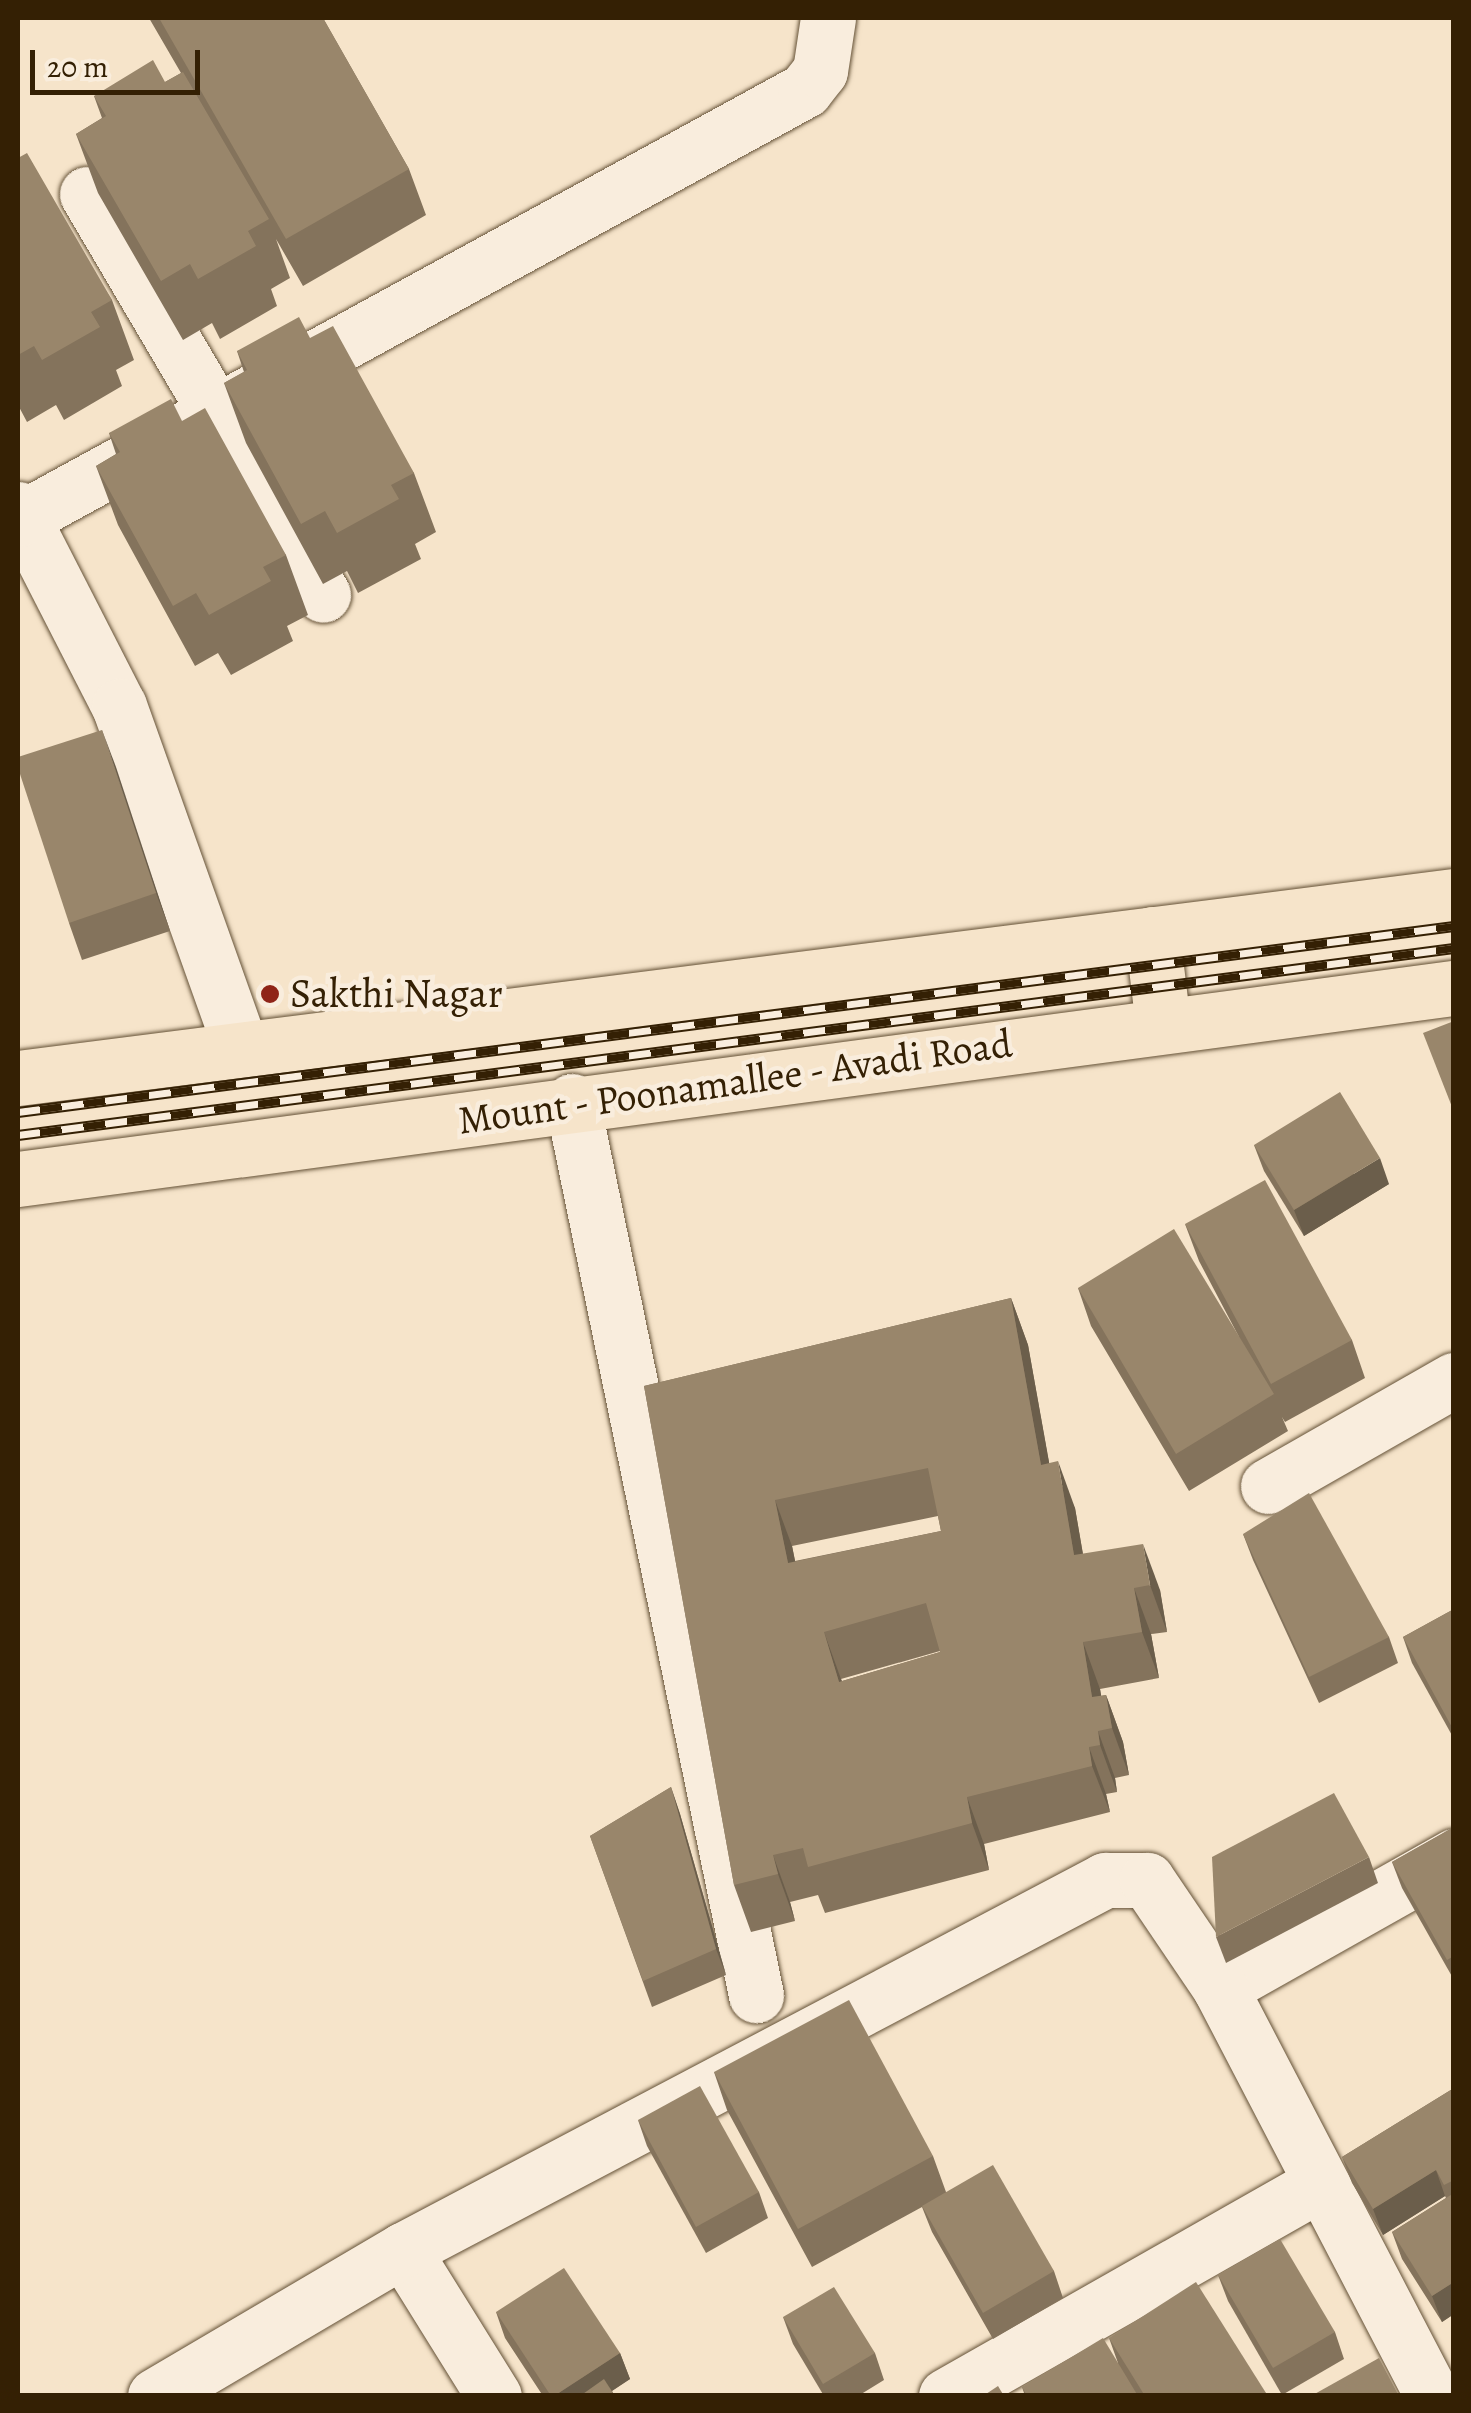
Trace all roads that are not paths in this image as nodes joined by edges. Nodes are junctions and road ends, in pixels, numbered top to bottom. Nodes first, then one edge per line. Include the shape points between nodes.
1 (828, 18) edge
2 (87, 194) edge
3 (216, 413) junction
4 (20, 514) edge
5 (323, 595) dead end
6 (1454, 896) edge
7 (1152, 934) junction
8 (1454, 988) edge
9 (1163, 1025) junction
10 (240, 1048) junction
11 (18, 1078) edge
12 (572, 1101) junction
13 (18, 1180) edge
14 (1454, 1380) edge
15 (1268, 1486) dead end
16 (1454, 1856) edge
17 (1220, 1988) junction
18 (756, 1994) dead end
19 (1318, 2185) junction
20 (403, 2250) junction
21 (155, 2396) edge
22 (494, 2396) edge
23 (946, 2396) edge
24 (1432, 2396) edge

1 - 3 street via 820,71 805,90
2 - 3 street
3 - 4 street
3 - 5 street
4 - 10 street via 119,706
6 - 7 main road
7 - 9 main road
7 - 10 main road
8 - 9 main road, Mount - Poonamallee - Avadi Road
9 - 12 main road, Mount - Poonamallee - Avadi Road
10 - 11 main road
12 - 13 main road, Mount - Poonamallee - Avadi Road
12 - 18 street
14 - 15 street
16 - 17 street
17 - 19 street
17 - 20 street via 1146,1880 1105,1880
19 - 23 street
19 - 24 street
20 - 21 street
20 - 22 street

